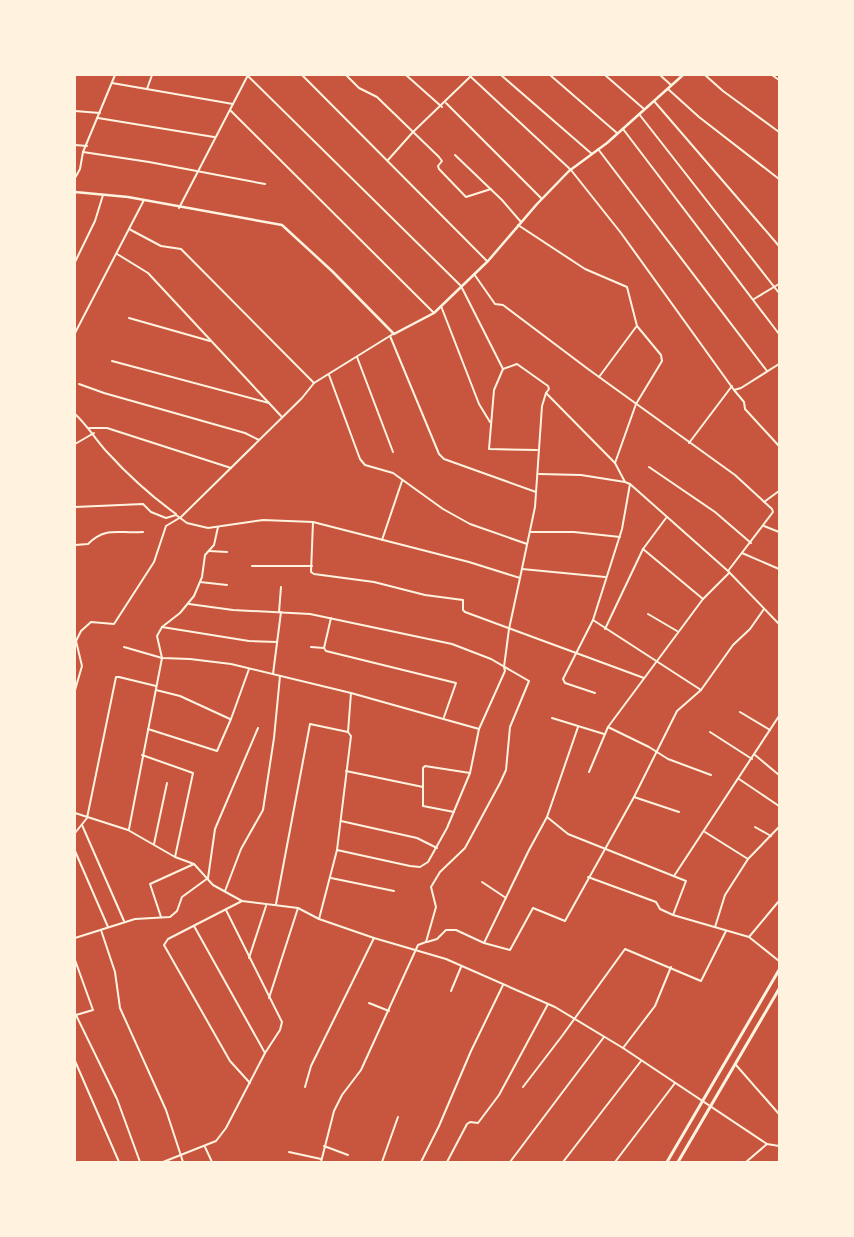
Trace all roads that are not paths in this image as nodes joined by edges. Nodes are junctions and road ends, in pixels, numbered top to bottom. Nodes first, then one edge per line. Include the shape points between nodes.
1 (115, 75) edge
2 (152, 75) edge
3 (248, 75) edge
4 (302, 75) edge
5 (346, 75) edge
6 (406, 75) edge
7 (501, 75) edge
8 (550, 75) edge
9 (605, 75) edge
10 (660, 75) edge
11 (683, 75) edge
12 (705, 75) edge
13 (772, 75) edge
14 (472, 76) edge
15 (779, 80) edge
16 (112, 83) junction
17 (671, 85) junction
18 (667, 89) junction
19 (146, 90) junction
20 (654, 100) junction
21 (446, 103) junction
22 (233, 104) junction
23 (442, 107) junction
24 (644, 109) junction
25 (230, 110) junction
26 (75, 111) edge
27 (100, 113) junction
28 (639, 114) junction
29 (98, 118) junction
30 (622, 128) junction
31 (413, 132) junction
32 (779, 132) edge
33 (617, 133) junction
34 (216, 138) junction
35 (75, 145) edge
36 (87, 146) junction
37 (598, 149) junction
38 (83, 152) junction
39 (592, 154) junction
40 (455, 155) dead end
41 (387, 161) junction
42 (197, 170) junction
43 (571, 170) junction
44 (75, 178) edge
45 (779, 178) edge
46 (265, 184) dead end
47 (491, 189) junction
48 (75, 192) edge
49 (103, 195) junction
50 (542, 199) junction
51 (144, 200) junction
52 (179, 208) junction
53 (519, 224) junction
54 (129, 229) junction
55 (779, 246) edge
56 (117, 254) junction
57 (488, 261) junction
58 (75, 262) edge
59 (474, 274) junction
60 (779, 284) edge
61 (460, 286) junction
62 (774, 287) junction
63 (779, 292) edge
64 (754, 299) junction
65 (441, 306) junction
66 (434, 313) junction
67 (129, 318) dead end
68 (637, 326) junction
69 (75, 333) edge
70 (394, 334) junction
71 (779, 334) edge
72 (390, 336) junction
73 (212, 341) junction
74 (357, 357) junction
75 (112, 361) dead end
76 (779, 364) edge
77 (503, 369) junction
78 (768, 371) junction
79 (328, 374) junction
80 (600, 377) junction
81 (314, 383) junction
82 (78, 384) dead end
83 (732, 386) junction
84 (734, 390) junction
85 (546, 393) junction
86 (269, 403) junction
87 (636, 404) junction
88 (75, 414) edge
89 (282, 417) junction
90 (490, 422) junction
91 (89, 428) junction
92 (94, 433) junction
93 (259, 440) junction
94 (689, 443) junction
95 (75, 444) edge
96 (779, 446) edge
97 (538, 450) junction
98 (393, 452) dead end
99 (615, 463) junction
100 (649, 467) dead end
101 (231, 468) junction
102 (539, 474) junction
103 (402, 480) junction
104 (625, 482) junction
105 (630, 484) junction
106 (779, 491) edge
107 (536, 492) junction
108 (764, 502) junction
109 (75, 507) edge
110 (176, 515) junction
111 (181, 517) junction
112 (666, 518) junction
113 (313, 522) junction
114 (764, 526) junction
115 (218, 528) junction
116 (143, 532) dead end
117 (531, 532) junction
118 (779, 532) edge
119 (620, 537) junction
120 (382, 540) junction
121 (751, 543) junction
122 (526, 544) junction
123 (75, 545) edge
124 (643, 549) junction
125 (209, 551) junction
126 (227, 552) dead end
127 (742, 553) junction
128 (252, 566) dead end
129 (312, 566) junction
130 (522, 569) junction
131 (779, 569) edge
132 (728, 572) junction
133 (605, 577) junction
134 (520, 578) junction
135 (200, 582) junction
136 (227, 585) dead end
137 (281, 586) dead end
138 (703, 599) junction
139 (189, 604) junction
140 (764, 609) junction
141 (280, 612) junction
142 (648, 614) dead end
143 (331, 618) junction
144 (593, 620) junction
145 (779, 624) edge
146 (162, 627) junction
147 (605, 628) junction
148 (509, 630) junction
149 (677, 631) junction
150 (278, 642) junction
151 (311, 646) dead end
152 (124, 647) dead end
153 (324, 648) junction
154 (575, 654) junction
155 (162, 658) junction
156 (656, 660) junction
157 (504, 667) junction
158 (249, 669) junction
159 (273, 674) junction
160 (280, 676) junction
161 (644, 678) junction
162 (156, 688) junction
163 (75, 690) edge
164 (701, 690) junction
165 (351, 693) junction
166 (595, 693) dead end
167 (740, 712) dead end
168 (779, 716) edge
169 (444, 718) junction
170 (552, 718) dead end
171 (231, 719) junction
172 (578, 726) junction
173 (608, 727) junction
174 (258, 728) dead end
175 (148, 729) junction
176 (479, 729) junction
177 (770, 730) junction
178 (348, 732) junction
179 (710, 732) dead end
180 (604, 734) junction
181 (657, 754) junction
182 (142, 755) junction
183 (755, 755) junction
184 (752, 760) junction
185 (346, 771) junction
186 (589, 772) dead end
187 (470, 773) junction
188 (711, 775) dead end
189 (779, 775) edge
190 (739, 779) junction
191 (167, 783) dead end
192 (423, 787) junction
193 (634, 797) junction
194 (779, 806) edge
195 (454, 812) junction
196 (679, 812) dead end
197 (75, 813) edge
198 (547, 817) junction
199 (87, 818) junction
200 (341, 821) junction
201 (82, 825) junction
202 (755, 827) dead end
203 (779, 827) edge
204 (128, 830) junction
205 (704, 832) junction
206 (75, 834) edge
207 (770, 836) junction
208 (154, 845) junction
209 (437, 848) junction
210 (606, 849) junction
211 (336, 850) junction
212 (75, 851) edge
213 (175, 857) junction
214 (748, 859) junction
215 (194, 864) junction
216 (674, 876) junction
217 (588, 877) junction
218 (208, 878) junction
219 (331, 878) junction
220 (482, 882) dead end
221 (394, 891) dead end
222 (225, 892) junction
223 (506, 898) junction
224 (242, 901) junction
225 (779, 901) edge
226 (276, 905) junction
227 (266, 906) junction
228 (298, 908) junction
229 (226, 910) junction
230 (673, 914) junction
231 (161, 917) junction
232 (319, 919) junction
233 (124, 922) junction
234 (194, 926) junction
235 (108, 927) junction
236 (715, 927) junction
237 (101, 930) junction
238 (726, 931) junction
239 (749, 937) junction
240 (75, 938) edge
241 (374, 938) junction
242 (426, 942) junction
243 (484, 943) junction
244 (416, 950) junction
245 (250, 958) junction
246 (75, 960) edge
247 (779, 961) edge
248 (671, 966) junction
249 (461, 967) junction
250 (779, 970) edge
251 (504, 985) junction
252 (779, 989) edge
253 (451, 991) dead end
254 (269, 998) junction
255 (369, 1003) dead end
256 (548, 1004) junction
257 (389, 1011) junction
258 (75, 1014) edge
259 (576, 1018) junction
260 (604, 1036) junction
261 (623, 1048) junction
262 (265, 1052) junction
263 (75, 1061) edge
264 (641, 1061) junction
265 (735, 1063) junction
266 (250, 1083) junction
267 (675, 1083) junction
268 (305, 1087) dead end
269 (523, 1087) dead end
270 (702, 1100) junction
271 (710, 1106) junction
272 (779, 1114) edge
273 (398, 1117) dead end
274 (767, 1144) junction
275 (324, 1146) junction
276 (779, 1146) edge
277 (205, 1147) junction
278 (290, 1152) dead end
279 (182, 1155) junction
280 (348, 1155) dead end
281 (321, 1161) edge
282 (119, 1162) edge
283 (140, 1162) edge
284 (163, 1162) edge
285 (183, 1162) edge
286 (212, 1162) edge
287 (382, 1162) edge
288 (422, 1162) edge
289 (446, 1162) edge
290 (510, 1162) edge
291 (563, 1162) edge
292 (615, 1162) edge
293 (667, 1162) edge
294 (678, 1162) edge
295 (746, 1162) edge

1 - 16 street
2 - 19 street
3 - 22 street
3 - 61 street
4 - 41 street
5 - 31 street via 359,88 377,97
6 - 23 street
7 - 39 street
8 - 33 street
9 - 24 street
10 - 17 street
11 - 17 street
12 - 32 street
13 - 15 street
14 - 21 street
14 - 43 street
16 - 19 street
16 - 27 street
17 - 18 street
18 - 20 street
18 - 45 street
19 - 22 street
20 - 24 street
20 - 55 street
21 - 23 street
21 - 50 street
22 - 25 street
23 - 31 street
24 - 28 street
25 - 34 street
25 - 66 street
26 - 27 street
27 - 29 street
28 - 30 street
28 - 62 street
29 - 34 street
29 - 36 street
30 - 33 street
30 - 64 street
31 - 41 street
31 - 47 street via 439,157 442,161 439,169 466,197
33 - 37 street
34 - 42 street
35 - 36 street
36 - 38 street
37 - 39 street
37 - 78 street
38 - 42 street
38 - 44 street
39 - 43 street
40 - 47 street
41 - 57 street
42 - 46 street
42 - 52 street
43 - 50 street
43 - 83 street
47 - 53 street
48 - 49 street
49 - 51 street
49 - 58 street via 95,221
50 - 53 street
51 - 52 street
51 - 54 street
52 - 70 street via 282,225
53 - 57 street
53 - 68 street via 585,269 627,287
54 - 56 street
54 - 81 street via 160,246 181,249
56 - 69 street
56 - 73 street via 148,273
57 - 59 street
59 - 61 street
59 - 80 street via 495,304 503,304
60 - 62 street
61 - 65 street
61 - 77 street
62 - 63 street
62 - 64 street
64 - 71 street
65 - 66 street
65 - 90 street via 478,404
66 - 70 street
67 - 73 street
68 - 80 street
68 - 87 street via 661,355 662,361
70 - 72 street
72 - 74 street
72 - 107 street via 439,454 444,459
73 - 86 street
74 - 79 street
74 - 98 street
75 - 86 street
76 - 78 street
77 - 85 street via 517,364 548,386 550,389
77 - 90 street via 494,390
78 - 84 street
79 - 81 street
79 - 103 street via 360,459 365,465 378,470 382,468
80 - 87 street
81 - 89 street
82 - 93 street via 245,433
83 - 84 street
83 - 94 street
84 - 96 street via 744,402 745,409
85 - 97 street
85 - 99 street
86 - 89 street
87 - 94 street
87 - 99 street
88 - 91 street
89 - 93 street
90 - 97 street via 489,449
91 - 92 street
91 - 101 street via 107,428
92 - 95 street
92 - 110 street via 106,452
93 - 101 street
94 - 108 street via 735,475
97 - 102 street
99 - 104 street
100 - 121 street via 715,512
101 - 111 street
102 - 104 street via 582,475
102 - 107 street
103 - 120 street
103 - 122 street via 470,524
104 - 105 street
105 - 112 street
105 - 119 street
106 - 108 street
107 - 117 street
108 - 114 street via 773,512
109 - 110 street via 143,504 166,518
110 - 111 street
111 - 115 street via 187,523
111 - 163 street via 166,526 154,562 114,624 92,622 81,631 76,649 82,666
112 - 124 street
112 - 132 street
113 - 115 street via 264,520
113 - 120 street
113 - 129 street
114 - 118 street
114 - 121 street
115 - 125 street
116 - 123 street via 105,532 88,544
117 - 119 street
117 - 122 street
119 - 133 street
120 - 134 street
121 - 127 street
122 - 130 street
124 - 138 street
124 - 147 street
125 - 126 street
125 - 135 street
127 - 131 street
127 - 132 street
128 - 129 street
129 - 148 street via 311,572 318,576 374,582 463,600 465,612
130 - 133 street
130 - 134 street
132 - 138 street
132 - 140 street
133 - 144 street
134 - 148 street
135 - 136 street
135 - 139 street
137 - 141 street
138 - 149 street
139 - 141 street
139 - 146 street
140 - 145 street
140 - 164 street via 750,629 732,645
141 - 143 street
141 - 150 street
142 - 149 street
143 - 153 street
143 - 157 street via 452,644
144 - 147 street
144 - 154 street
146 - 150 street via 249,641
146 - 155 street via 157,636
147 - 156 street
148 - 154 street
148 - 157 street
149 - 156 street
150 - 159 street
151 - 153 street
152 - 155 street
153 - 169 street via 454,681 456,685
154 - 161 street
154 - 166 street via 563,681
155 - 158 street via 217,662
155 - 162 street
156 - 161 street
156 - 164 street
157 - 176 street via 504,676
157 - 242 street via 529,681 510,727 506,770 465,848 440,872 431,887 436,907
158 - 159 street
158 - 171 street
159 - 160 street
160 - 165 street
160 - 222 street via 264,810 238,855
161 - 173 street
162 - 171 street
162 - 175 street
162 - 199 street via 120,676 116,678
164 - 181 street via 677,711
165 - 169 street
165 - 178 street
167 - 177 street
168 - 177 street
169 - 176 street
170 - 172 street
171 - 175 street via 217,751
172 - 180 street
172 - 198 street
173 - 180 street
173 - 181 street
174 - 218 street via 215,829
175 - 182 street
176 - 187 street
177 - 183 street
178 - 185 street via 351,736
178 - 226 street via 310,724
179 - 184 street
180 - 186 street
181 - 188 street
181 - 193 street
182 - 204 street
182 - 213 street via 193,773
183 - 184 street
183 - 189 street
184 - 190 street
185 - 192 street
185 - 200 street
187 - 192 street via 425,766
187 - 195 street
190 - 194 street
190 - 205 street
191 - 208 street
192 - 195 street via 422,806
193 - 196 street
193 - 210 street
195 - 209 street
197 - 199 street
198 - 210 street via 568,834
198 - 223 street
199 - 201 street
199 - 204 street
200 - 209 street via 409,836
200 - 211 street
201 - 206 street
201 - 233 street
202 - 207 street
203 - 207 street
204 - 208 street
205 - 214 street
205 - 216 street
207 - 214 street
208 - 213 street
209 - 211 street via 428,862 420,867
210 - 216 street
210 - 217 street
211 - 219 street
212 - 235 street
213 - 215 street
214 - 236 street via 725,895
215 - 218 street
215 - 231 street via 150,884
216 - 230 street via 686,881
217 - 230 street via 656,902 660,909
217 - 243 street via 565,921 533,908 512,950
218 - 222 street
218 - 231 street via 182,897 177,911 170,917
219 - 221 street
219 - 232 street
220 - 223 street
222 - 224 street
223 - 243 street
224 - 227 street
224 - 229 street
225 - 239 street
226 - 227 street
226 - 228 street
227 - 245 street
228 - 232 street
228 - 254 street
229 - 234 street
229 - 245 street
230 - 236 street
231 - 233 street
232 - 241 street
233 - 235 street
234 - 262 street
234 - 266 street via 168,939 164,945 230,1061
235 - 237 street
236 - 238 street
237 - 240 street
237 - 279 street via 114,972 120,1008 166,1110
238 - 239 street
238 - 248 street via 702,980
239 - 247 street
241 - 244 street
241 - 268 street via 311,1066
242 - 243 street via 446,930 456,930
242 - 244 street via 418,945
244 - 249 street
244 - 257 street
245 - 254 street
246 - 258 street via 93,1010
248 - 259 street via 625,949
248 - 261 street via 655,1006
249 - 251 street
249 - 253 street
250 - 270 main road
251 - 256 street
251 - 288 street via 470,1051
252 - 265 main road
254 - 262 street via 282,1022
255 - 257 street
256 - 259 street
256 - 289 street via 499,1095 478,1124 467,1124
257 - 275 street via 361,1070 334,1111
258 - 283 street via 117,1099
259 - 260 street
259 - 269 street
260 - 261 street
260 - 290 street
261 - 264 street
262 - 266 street
263 - 282 street
264 - 267 street
264 - 291 street
265 - 271 main road
265 - 272 street
266 - 277 street via 226,1128 216,1141
267 - 270 street
267 - 292 street
270 - 271 street
270 - 293 main road
271 - 274 street
271 - 294 main road
273 - 287 street
274 - 276 street
274 - 295 street
275 - 280 street
275 - 281 street
277 - 279 street
277 - 286 street
278 - 281 street
279 - 284 street
279 - 285 street

